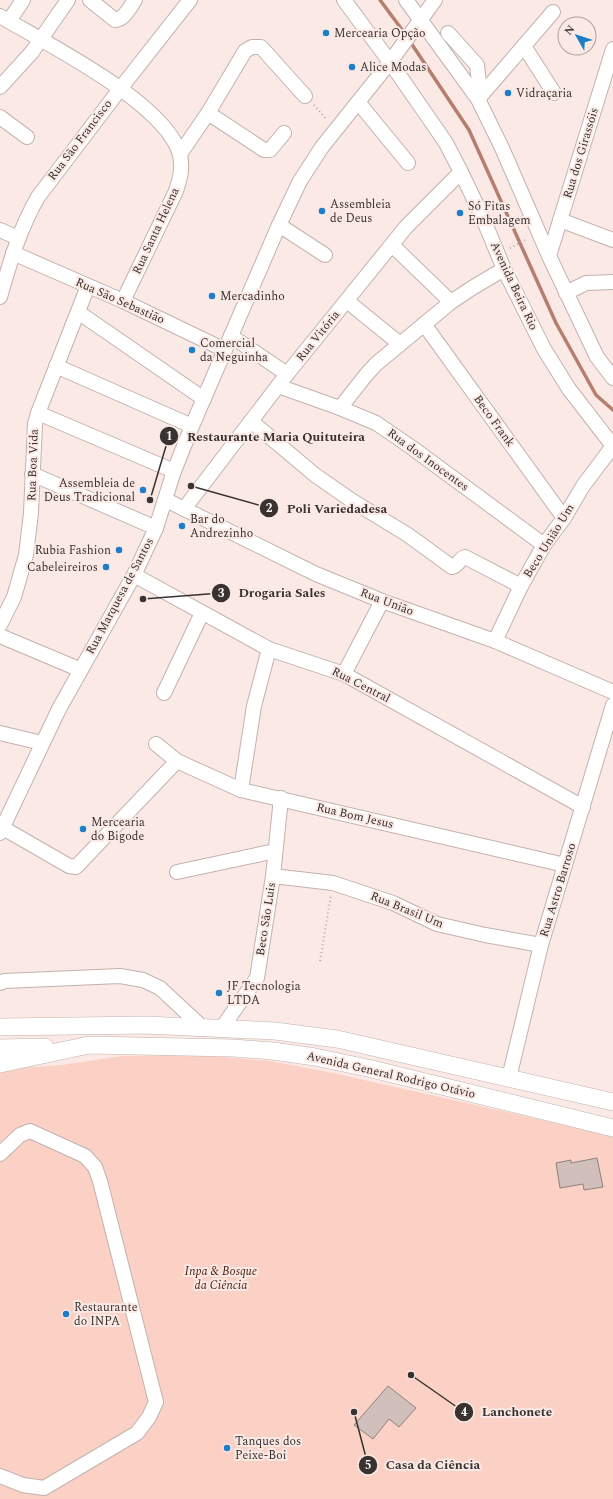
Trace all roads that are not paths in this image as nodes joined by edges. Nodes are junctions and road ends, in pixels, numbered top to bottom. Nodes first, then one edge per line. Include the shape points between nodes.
1 (23, 0) edge
2 (68, 0) edge
3 (90, 0) edge
4 (136, 0) edge
5 (190, 0) edge
6 (344, 0) edge
7 (406, 0) edge
8 (435, 0) edge
9 (553, 12) dead end
10 (4, 19) edge
11 (420, 20) junction
12 (448, 33) dead end
13 (41, 39) junction
14 (524, 46) junction
15 (613, 49) edge
16 (390, 62) junction
17 (0, 87) edge
18 (120, 89) junction
19 (554, 93) dead end
20 (305, 96) road end
21 (476, 96) junction
22 (358, 102) junction
23 (208, 113) junction
24 (0, 117) edge
25 (284, 133) dead end
26 (27, 137) dead end
27 (180, 154) junction
28 (408, 163) dead end
29 (461, 172) junction
30 (560, 220) junction
31 (279, 225) junction
32 (0, 230) edge
33 (18, 238) junction
34 (613, 240) edge
35 (392, 245) junction
36 (13, 253) junction
37 (325, 255) dead end
38 (549, 256) junction
39 (504, 269) junction
40 (613, 282) edge
41 (88, 286) junction
42 (566, 293) junction
43 (0, 297) edge
44 (347, 300) junction
45 (123, 301) junction
46 (451, 302) junction
47 (78, 312) junction
48 (424, 324) junction
49 (231, 336) junction
50 (400, 344) junction
51 (225, 350) junction
52 (56, 366) junction
53 (287, 374) junction
54 (613, 378) edge
55 (278, 386) junction
56 (204, 399) junction
57 (340, 408) junction
58 (38, 413) junction
59 (251, 421) junction
60 (192, 426) junction
61 (613, 446) edge
62 (174, 471) junction
63 (32, 474) junction
64 (166, 500) junction
65 (184, 508) junction
66 (564, 518) junction
67 (156, 528) junction
68 (544, 545) junction
69 (134, 575) junction
70 (520, 586) junction
71 (382, 601) junction
72 (202, 613) junction
73 (0, 625) edge
74 (0, 636) edge
75 (495, 641) junction
76 (269, 649) junction
77 (80, 670) junction
78 (344, 674) junction
79 (613, 692) edge
80 (164, 693) dead end
81 (613, 705) edge
82 (0, 733) edge
83 (42, 743) junction
84 (156, 744) dead end
85 (177, 762) junction
86 (241, 790) junction
87 (281, 798) junction
88 (583, 807) junction
89 (2, 830) edge
90 (275, 851) junction
91 (565, 865) junction
92 (177, 872) dead end
93 (273, 876) junction
94 (541, 945) junction
95 (0, 983) edge
96 (3, 1028) edge
97 (204, 1029) junction
98 (221, 1029) junction
99 (89, 1045) junction
100 (0, 1048) edge
101 (0, 1064) edge
102 (509, 1078) junction
103 (613, 1102) edge
104 (613, 1128) edge
105 (0, 1154) edge
106 (0, 1476) edge

1 - 10 street
2 - 13 street
3 - 4 street via 115,20 122,18
5 - 18 street, Rua São Francisco
6 - 16 street, Avenida Beira Rio
7 - 11 street
8 - 11 street, Rua Marquesa de Santos
9 - 14 street
10 - 13 street, Rua Santa Helena
11 - 16 street, Rua Marquesa de Santos
11 - 21 street
12 - 21 street via 477,65 479,83
13 - 17 street
13 - 18 street, Rua Santa Helena
14 - 19 street
14 - 21 street
15 - 30 street, Rua dos Girassóis
16 - 22 street, Rua Marquesa de Santos
16 - 29 street, Avenida Beira Rio via 446,143
18 - 27 street, Rua Santa Helena via 162,124
18 - 33 street, Rua São Francisco via 38,196
20 - 23 street via 260,47 252,47 245,51
21 - 38 street via 502,148
22 - 28 street
22 - 31 street, Rua Marquesa de Santos via 310,164
23 - 25 street via 264,150 270,150
23 - 27 street
24 - 26 street
27 - 45 street, Rua Santa Helena via 180,180 176,191
29 - 35 street, Rua Vitória via 421,210
29 - 39 street, Avenida Beira Rio
30 - 34 street
30 - 38 street, Rua dos Girassóis
31 - 37 street
31 - 49 street, Rua Marquesa de Santos
32 - 33 street
33 - 36 street, Rua São Francisco
35 - 44 street, Rua Vitória
35 - 46 street
36 - 41 street, Rua São Sebastião
36 - 43 street, Rua São Francisco
38 - 42 street
39 - 46 street
39 - 61 street, Avenida Beira Rio via 544,349 569,389
40 - 42 street via 586,283
41 - 45 street, Rua São Sebastião
41 - 47 street, Rua Boa Vida
42 - 54 street via 597,357
44 - 50 street
44 - 53 street, Rua Vitória
45 - 51 street, Rua São Sebastião
46 - 48 street
47 - 52 street, Rua Boa Vida
47 - 56 street
48 - 50 street
48 - 66 street, Beco Frank
49 - 51 street, Rua Marquesa de Santos
49 - 53 street
50 - 57 street via 366,375
51 - 56 street, Rua Marquesa de Santos
52 - 58 street, Rua Boa Vida
52 - 60 street
53 - 55 street, Rua Vitória
55 - 57 street, Rua dos Inocentes
55 - 59 street, Rua Vitória
56 - 60 street, Rua Marquesa de Santos
57 - 68 street, Rua dos Inocentes via 376,423
58 - 62 street
58 - 63 street, Rua Boa Vida via 34,433
59 - 65 street, Rua Vitória
59 - 70 street via 315,474 452,567 465,557
60 - 62 street, Rua Marquesa de Santos
61 - 66 street, Beco União Um via 583,486
62 - 64 street, Rua Marquesa de Santos
63 - 67 street
63 - 73 street, Rua Boa Vida via 26,555 14,597
64 - 65 street, Rua União
64 - 67 street, Rua Marquesa de Santos
65 - 71 street, Rua União via 316,574
66 - 68 street, Beco União Um
67 - 69 street, Rua Marquesa de Santos
68 - 70 street, Beco União Um
69 - 72 street, Rua Central
69 - 77 street, Rua Marquesa de Santos
70 - 75 street, Beco União Um
71 - 75 street, Rua União
71 - 78 street
72 - 76 street, Rua Central
72 - 80 street
74 - 77 street
75 - 79 street, Rua União
76 - 78 street, Rua Central
76 - 86 street via 254,706
77 - 83 street, Rua Marquesa de Santos
78 - 88 street, Rua Central
81 - 88 street, Rua Astro Barroso
82 - 83 street
83 - 89 street, Rua Marquesa de Santos
84 - 85 street, Rua Bom Jesus
85 - 86 street, Rua Bom Jesus
85 - 89 street via 76,867 69,866
86 - 87 street, Rua Bom Jesus
87 - 90 street, Beco São Luis
87 - 91 street, Rua Bom Jesus
88 - 91 street, Rua Astro Barroso
90 - 92 street
90 - 93 street, Beco São Luis
91 - 94 street, Rua Astro Barroso
93 - 94 street, Rua Brasil Um via 333,883 393,903 437,924
93 - 98 street, Beco São Luis via 256,978
94 - 102 street, Rua Astro Barroso
95 - 97 street via 120,976 143,980 160,988
96 - 97 main road, Avenida General Rodrigo Otávio via 146,1025
97 - 98 main road, Avenida General Rodrigo Otávio
98 - 102 main road, Avenida General Rodrigo Otávio via 275,1031 336,1039
99 - 100 main road
99 - 101 main road, Avenida General Rodrigo Otávio
99 - 104 main road, Avenida General Rodrigo Otávio via 233,1048 315,1057
102 - 103 main road, Avenida General Rodrigo Otávio
105 - 106 street via 20,1135 30,1131 85,1156 95,1167 156,1402 137,1433 44,1488 23,1485

